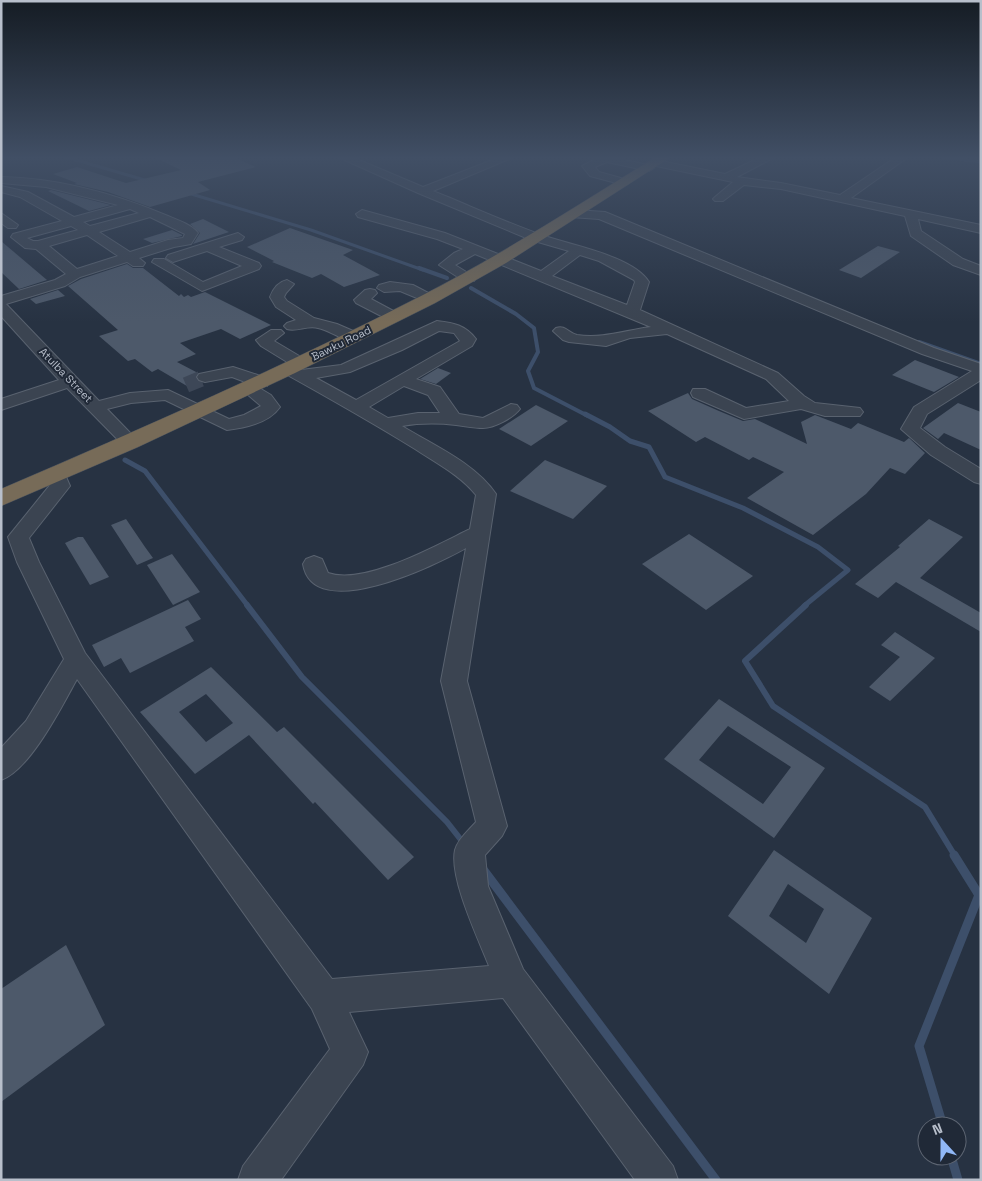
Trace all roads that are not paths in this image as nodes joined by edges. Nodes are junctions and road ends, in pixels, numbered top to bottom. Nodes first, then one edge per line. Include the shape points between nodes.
1 (61, 212) edge
2 (108, 212) edge
3 (474, 212) edge
4 (578, 212) edge
5 (897, 212) edge
6 (58, 213) junction
7 (150, 213) joint
8 (362, 214) dead end
9 (575, 214) junction
10 (910, 215) junction
11 (1, 217) edge
12 (39, 218) dead end
13 (128, 220) junction
14 (73, 222) junction
15 (476, 227) dead end
16 (13, 228) edge
17 (513, 228) junction
18 (981, 229) edge
19 (458, 230) dead end
20 (89, 231) junction
21 (1, 236) edge
22 (441, 236) junction
23 (238, 237) dead end
24 (535, 237) junction
25 (172, 243) junction
26 (39, 245) junction
27 (207, 248) junction
28 (475, 249) junction
29 (578, 250) junction
30 (129, 256) junction
31 (500, 260) junction
32 (159, 262) junction
33 (144, 266) junction
34 (981, 271) edge
35 (75, 274) junction
36 (543, 276) junction
37 (469, 278) junction
38 (60, 283) junction
39 (287, 284) dead end
40 (384, 288) dead end
41 (370, 293) dead end
42 (430, 299) junction
43 (1, 301) edge
44 (1, 307) edge
45 (632, 312) junction
46 (394, 317) junction
47 (309, 321) junction
48 (292, 326) dead end
49 (668, 329) junction
50 (561, 331) dead end
51 (276, 333) dead end
52 (355, 337) junction
53 (296, 369) junction
54 (344, 369) junction
55 (981, 369) edge
56 (981, 374) edge
57 (205, 377) tunnel mouth
58 (402, 380) junction
59 (70, 382) junction
60 (255, 385) junction
61 (186, 386) tunnel mouth
62 (386, 388) junction
63 (699, 393) dead end
64 (168, 395) junction
65 (802, 404) junction
66 (1, 405) edge
67 (96, 406) junction
68 (356, 407) junction
69 (511, 409) dead end
70 (199, 410) junction
71 (854, 412) dead end
72 (453, 419) junction
73 (386, 424) junction
74 (130, 442) junction
75 (56, 474) junction
76 (981, 478) edge
77 (1, 498) edge
78 (479, 533) junction
79 (314, 564) dead end
80 (76, 659) junction
81 (1, 768) edge
82 (511, 981) junction
83 (324, 997) junction
84 (257, 1180) edge
85 (659, 1180) edge

1 - 6 street
2 - 14 street
3 - 17 street
4 - 9 highway, Bawku Road
5 - 10 street
6 - 12 street
6 - 14 street
7 - 13 street
7 - 25 street via 192,233 187,240
8 - 22 street
9 - 24 highway, Bawku Road
9 - 55 street via 616,221 928,351
10 - 18 street
10 - 34 street via 915,233 958,262
11 - 16 street
13 - 20 street
13 - 25 street
14 - 16 street
14 - 20 street
15 - 17 street
16 - 21 street
16 - 26 street via 30,245
17 - 24 street
19 - 22 street
20 - 26 street
20 - 30 street
22 - 28 street
23 - 27 street
24 - 29 street
24 - 31 highway, Bawku Road
25 - 30 street
26 - 35 street
27 - 32 street
27 - 32 street via 254,266 202,286
28 - 31 street
28 - 37 street via 446,265
29 - 36 street
29 - 45 street via 604,258 642,279
30 - 33 street
30 - 35 street
31 - 36 street
31 - 37 highway, Bawku Road
32 - 33 street
33 - 38 street via 90,282
35 - 38 street
36 - 45 street
37 - 42 highway, Bawku Road
38 - 43 street
39 - 47 street via 277,297 281,304
40 - 42 street via 406,287
41 - 46 street via 361,300
42 - 46 highway, Bawku Road
44 - 59 street, Atulba Street
45 - 49 street
46 - 52 highway, Bawku Road
47 - 48 street
47 - 52 street
49 - 50 street via 628,334 606,341 574,339
49 - 65 street via 772,376
51 - 53 street via 264,340
52 - 53 highway, Bawku Road
53 - 54 street
53 - 60 highway, Bawku Road
53 - 68 street
54 - 58 street via 437,326 452,327 468,339 468,343
54 - 62 street
56 - 76 street via 920,411 910,429
57 - 60 street via 233,372
58 - 62 street
58 - 72 street via 434,391
59 - 66 street
59 - 67 street, Atulba Street
60 - 70 highway, Bawku Road
60 - 70 street via 271,407 265,412 227,425
61 - 64 street
62 - 68 street
63 - 65 street via 744,414
64 - 67 street via 130,398
64 - 70 street
65 - 71 street via 825,412
67 - 74 street, Atulba Street
68 - 73 street
69 - 72 street via 484,423
70 - 74 highway, Bawku Road
72 - 73 street via 418,418
73 - 78 street via 478,484 486,494
74 - 75 highway, Bawku Road
75 - 77 highway, Bawku Road
75 - 80 street via 60,486 18,537
78 - 79 street via 410,567 353,581 336,583 321,579
78 - 82 street via 454,681 492,826 470,851 473,886
80 - 81 street via 35,729
80 - 83 street
82 - 83 street
82 - 85 street
83 - 84 street via 350,1052

